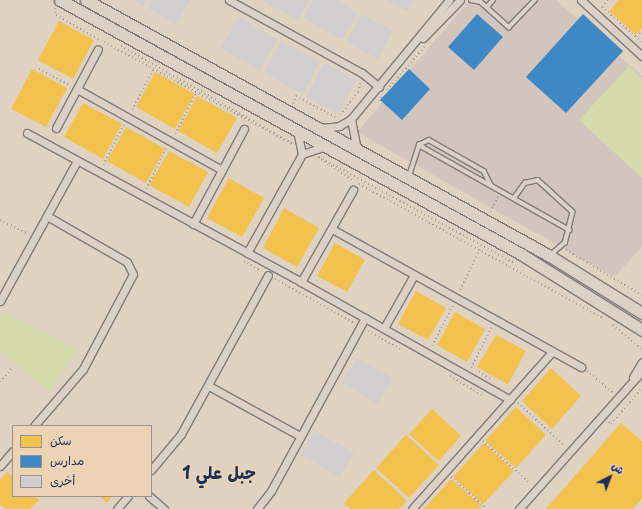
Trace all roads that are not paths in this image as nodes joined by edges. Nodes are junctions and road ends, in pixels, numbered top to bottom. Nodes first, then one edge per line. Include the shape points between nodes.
1 (86, 0) edge
2 (229, 0) edge
3 (460, 0) edge
4 (471, 0) edge
5 (493, 0) edge
6 (535, 0) edge
7 (581, 0) edge
8 (448, 1) edge
9 (480, 1) edge
10 (56, 5) edge
11 (487, 7) junction
12 (418, 42) junction
13 (98, 49) dead end
14 (642, 56) edge
15 (378, 87) junction
16 (77, 89) junction
17 (351, 119) junction
18 (56, 128) dead end
19 (321, 128) junction
20 (244, 129) dead end
21 (297, 130) junction
22 (27, 133) dead end
23 (419, 145) junction
24 (327, 146) junction
25 (357, 149) junction
26 (302, 154) junction
27 (77, 160) junction
28 (222, 170) junction
29 (409, 178) junction
30 (491, 185) junction
31 (354, 190) dead end
32 (514, 198) junction
33 (47, 216) junction
34 (193, 224) junction
35 (332, 229) junction
36 (570, 230) junction
37 (247, 253) junction
38 (550, 256) junction
39 (268, 275) road end
40 (414, 275) junction
41 (301, 282) junction
42 (0, 301) edge
43 (642, 313) edge
44 (365, 318) junction
45 (384, 328) junction
46 (642, 330) edge
47 (552, 352) junction
48 (642, 362) edge
49 (581, 367) road end
50 (641, 374) edge
51 (209, 386) junction
52 (626, 387) junction
53 (511, 399) junction
54 (35, 425) edge
55 (300, 436) junction
56 (12, 452) edge
57 (0, 466) edge
58 (152, 469) edge
59 (127, 497) edge
60 (150, 497) edge
61 (117, 509) edge
62 (164, 509) edge
63 (257, 509) edge
64 (412, 509) edge
65 (519, 509) edge

1 - 19 street
2 - 15 street via 362,72
3 - 12 street
4 - 9 lane
5 - 11 lane
6 - 11 lane via 509,26
7 - 14 street
8 - 12 street
9 - 11 lane
10 - 21 street
12 - 15 street
13 - 16 street
15 - 17 street
16 - 18 street
16 - 28 street
17 - 19 street via 339,126
17 - 25 street
19 - 25 street
20 - 28 street
21 - 24 street
21 - 26 street
22 - 27 street
23 - 29 lane
23 - 30 lane
23 - 30 lane via 427,140 438,144 484,171
24 - 26 street
24 - 46 street via 527,257
25 - 29 street
26 - 37 street
27 - 33 street
27 - 34 street
28 - 34 street
29 - 38 street
30 - 32 lane
31 - 35 street
32 - 36 lane
32 - 36 lane via 526,182 543,183 573,212
33 - 42 street
33 - 54 street via 127,262 133,274 83,368
34 - 37 street
35 - 40 street
35 - 41 street
36 - 38 lane via 561,248
37 - 41 street
38 - 43 street
39 - 51 street
40 - 45 street
40 - 47 street
41 - 44 street
44 - 45 street
44 - 55 street
45 - 53 street
47 - 49 street
47 - 53 street
48 - 52 street
50 - 52 street
51 - 55 street
51 - 58 street via 178,438
52 - 65 street
53 - 64 street
55 - 63 street via 271,491
56 - 57 street
59 - 61 street
60 - 62 street

